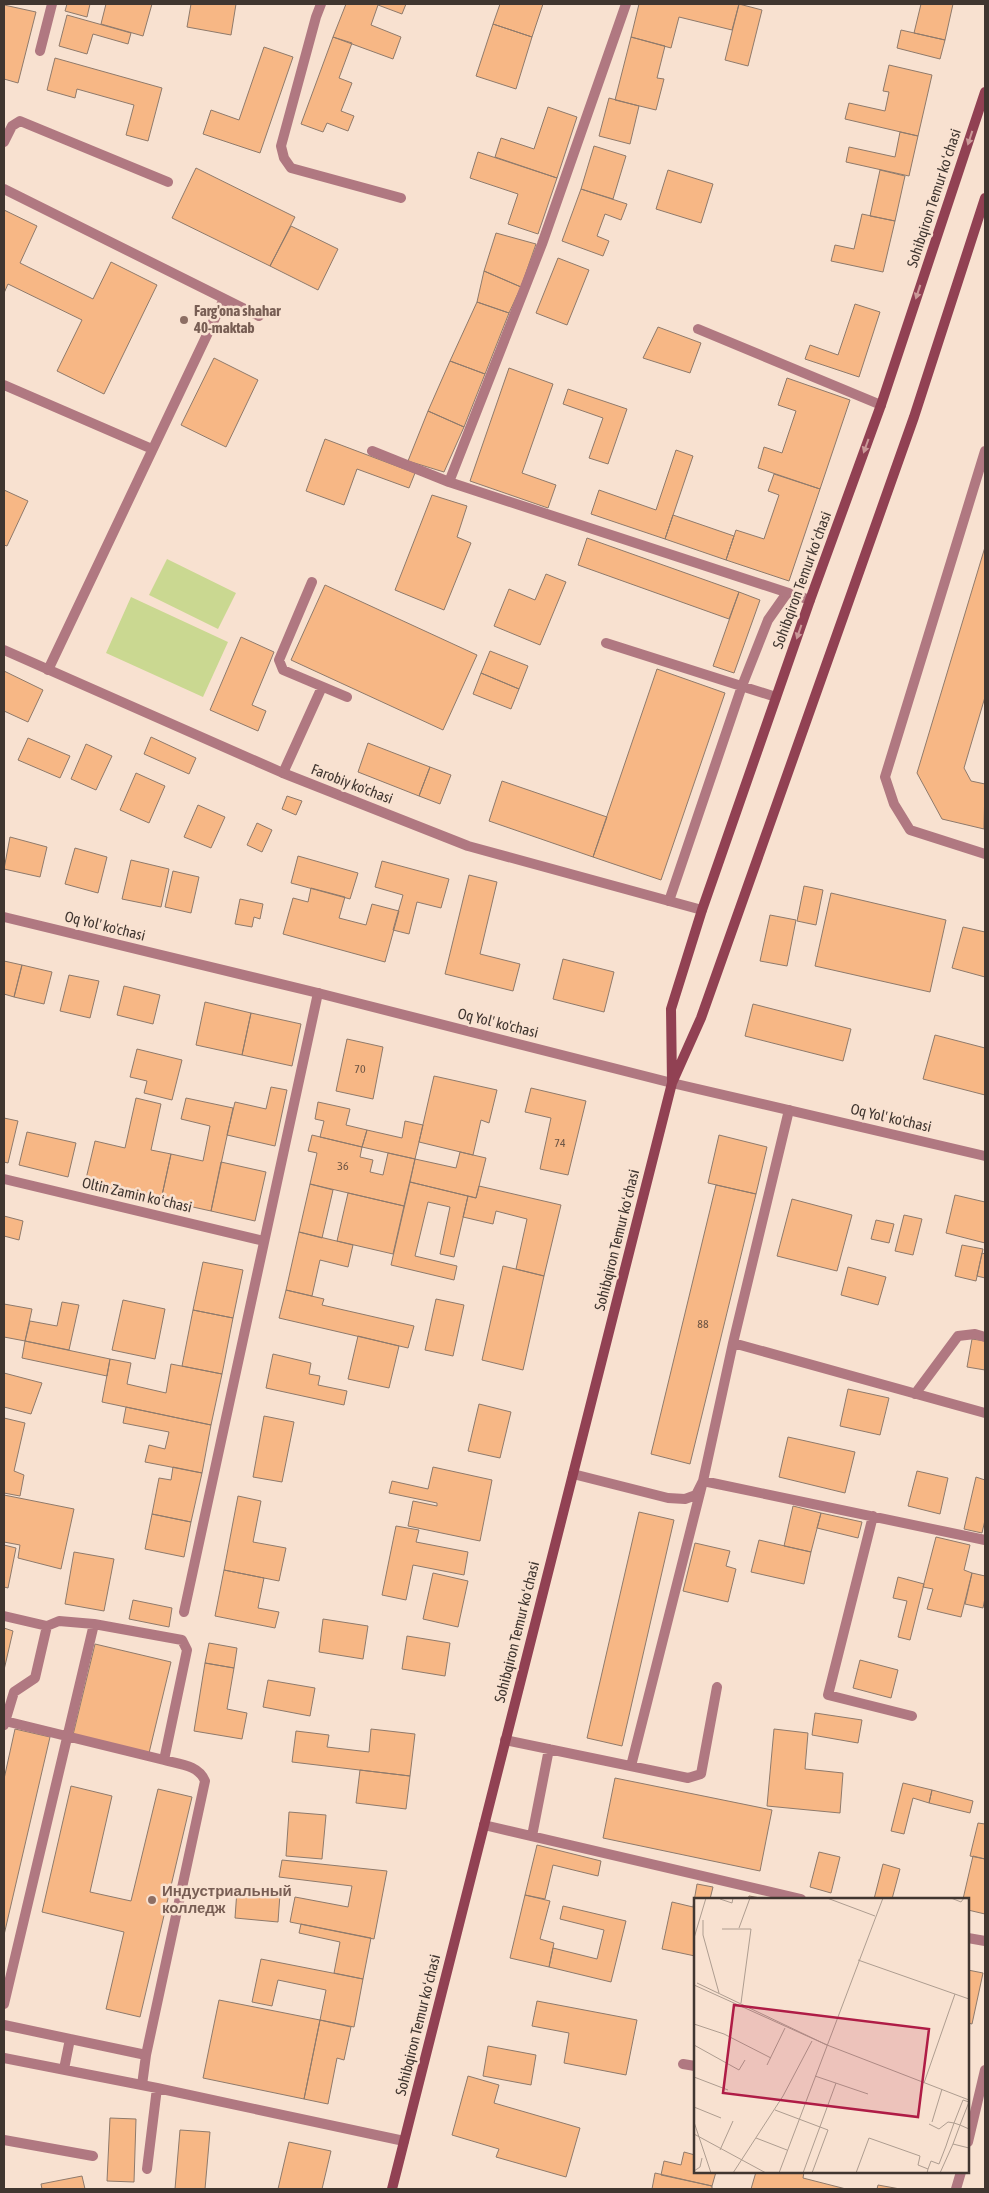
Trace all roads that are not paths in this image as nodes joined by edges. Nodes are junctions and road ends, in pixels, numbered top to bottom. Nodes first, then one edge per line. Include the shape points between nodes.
1 (52, 4) edge
2 (322, 4) edge
3 (626, 4) edge
4 (40, 51) dead end
5 (985, 92) edge
6 (4, 142) edge
7 (168, 182) dead end
8 (4, 188) edge
9 (401, 198) dead end
10 (985, 198) edge
11 (224, 298) junction
12 (259, 316) dead end
13 (698, 329) dead end
14 (4, 385) edge
15 (881, 405) junction
16 (152, 449) junction
17 (372, 451) dead end
18 (985, 451) edge
19 (449, 482) junction
20 (312, 582) dead end
21 (787, 593) junction
22 (810, 600) junction
23 (606, 643) dead end
24 (4, 650) edge
25 (48, 670) junction
26 (742, 686) junction
27 (322, 687) junction
28 (347, 697) dead end
29 (776, 697) junction
30 (283, 773) junction
31 (985, 854) edge
32 (669, 901) junction
33 (702, 910) junction
34 (4, 917) edge
35 (318, 993) junction
36 (672, 1082) junction
37 (789, 1110) junction
38 (985, 1156) edge
39 (4, 1179) edge
40 (264, 1241) junction
41 (985, 1336) edge
42 (733, 1343) junction
43 (915, 1394) junction
44 (985, 1413) edge
45 (573, 1474) junction
46 (703, 1481) junction
47 (873, 1516) junction
48 (985, 1540) edge
49 (184, 1612) dead end
50 (4, 1616) edge
51 (94, 1624) junction
52 (47, 1626) junction
53 (717, 1687) dead end
54 (912, 1716) dead end
55 (4, 1723) edge
56 (66, 1736) junction
57 (505, 1740) junction
58 (549, 1749) junction
59 (164, 1760) junction
60 (631, 1766) junction
61 (484, 1824) junction
62 (532, 1836) junction
63 (797, 1898) edge
64 (969, 1938) edge
65 (985, 1941) edge
66 (4, 2004) edge
67 (4, 2025) edge
68 (70, 2039) junction
69 (146, 2055) junction
70 (4, 2058) edge
71 (683, 2064) dead end
72 (694, 2066) edge
73 (64, 2069) junction
74 (985, 2070) edge
75 (142, 2085) junction
76 (157, 2088) junction
77 (969, 2138) edge
78 (4, 2140) edge
79 (404, 2141) junction
80 (93, 2156) dead end
81 (147, 2169) dead end
82 (961, 2173) edge
83 (392, 2189) edge
84 (956, 2189) edge

1 - 4 street
2 - 9 street via 281,146 284,158 291,168
3 - 19 street via 542,244
5 -> 15 main road, Sohibqiron Temur koʻchasi
6 - 7 street via 12,126 20,121
8 - 11 street
10 - 36 main road, Sohibqiron Temur koʻchasi via 914,417 700,1018
11 - 12 street
11 - 16 street
13 - 15 street
14 - 16 street
15 -> 22 main road, Sohibqiron Temur koʻchasi
16 - 25 street
17 - 19 street
18 - 31 street via 885,776 894,804 910,830
19 - 21 street
20 - 27 street via 279,660 283,670
21 - 22 street
21 - 26 street via 768,620
22 -> 29 main road, Sohibqiron Temur koʻchasi
23 - 26 street
24 - 25 street, Farobiy ko'chasi
25 - 30 street, Farobiy ko'chasi
26 - 29 street
26 - 32 street
27 - 28 street
27 - 30 street
29 - 33 main road, Sohibqiron Temur koʻchasi
30 - 32 street, Farobiy ko'chasi via 468,846
32 - 33 street, Farobiy ko'chasi
33 - 36 main road, Sohibqiron Temur koʻchasi via 671,1009
34 - 35 street, Oq Yol' ko'chasi
35 - 36 street, Oq Yol' ko'chasi
35 - 40 street
36 - 37 street, Oq Yol' ko'chasi
36 - 45 main road, Sohibqiron Temur koʻchasi
37 - 38 street, Oq Yol' ko'chasi
37 - 42 street
39 - 40 street, Oltin Zamin koʻchasi
40 - 49 street
41 - 43 street via 958,1336
42 - 43 street
42 - 46 street
43 - 44 street
45 - 46 street via 668,1498 685,1499 696,1495
45 - 57 main road, Sohibqiron Temur koʻchasi
46 - 47 street
46 - 60 street
47 - 48 street
47 - 54 street via 828,1696
50 - 52 street
51 - 52 street via 59,1621
51 - 56 street
51 - 59 street via 182,1640 186,1644
52 - 55 street via 35,1678 14,1692
53 - 60 street via 701,1774 688,1778
55 - 56 street
56 - 59 street
56 - 66 street
57 - 58 street
57 - 61 main road, Sohibqiron Temur koʻchasi
58 - 60 street
58 - 62 street
59 - 69 street via 196,1769 205,1781
61 - 62 street
61 - 79 main road, Sohibqiron Temur koʻchasi
62 - 63 street
64 - 65 street
67 - 68 street
68 - 69 street
68 - 73 street
69 - 75 street
70 - 73 street
71 - 72 street
73 - 75 street
74 - 77 street
75 - 76 street
76 - 79 street
76 - 81 street
78 - 80 street
79 - 83 main road, Sohibqiron Temur koʻchasi
82 - 84 street

